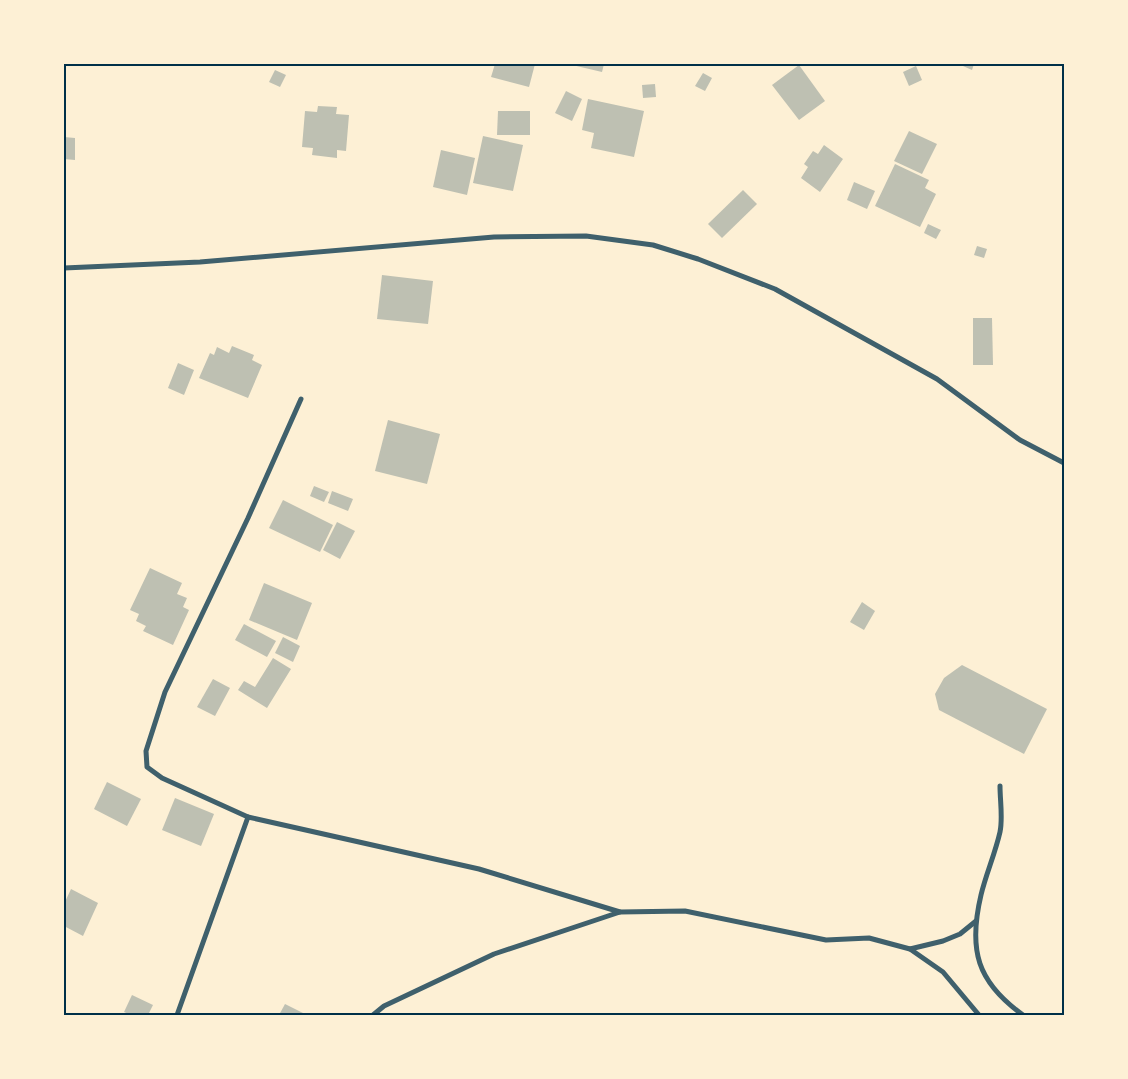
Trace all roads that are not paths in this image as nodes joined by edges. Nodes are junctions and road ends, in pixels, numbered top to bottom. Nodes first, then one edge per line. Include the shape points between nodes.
1 (64, 268) edge
2 (301, 399) dead end
3 (1064, 463) edge
4 (1000, 786) dead end
5 (248, 817) junction
6 (620, 912) junction
7 (976, 921) junction
8 (910, 949) junction
9 (177, 1015) edge
10 (372, 1015) edge
11 (979, 1015) edge
12 (1023, 1015) edge

1 - 3 street via 200,262 494,237 586,236 653,245 775,289 937,379 1020,440
2 - 5 street via 166,692 146,751 147,767 162,778
4 - 7 street via 1000,830
5 - 6 street via 479,869
5 - 9 street
6 - 8 street via 685,911 826,940 869,938
6 - 10 street via 494,954 384,1006
7 - 8 street via 960,934
7 - 12 street via 975,946 982,971 996,992
8 - 11 street via 943,972

